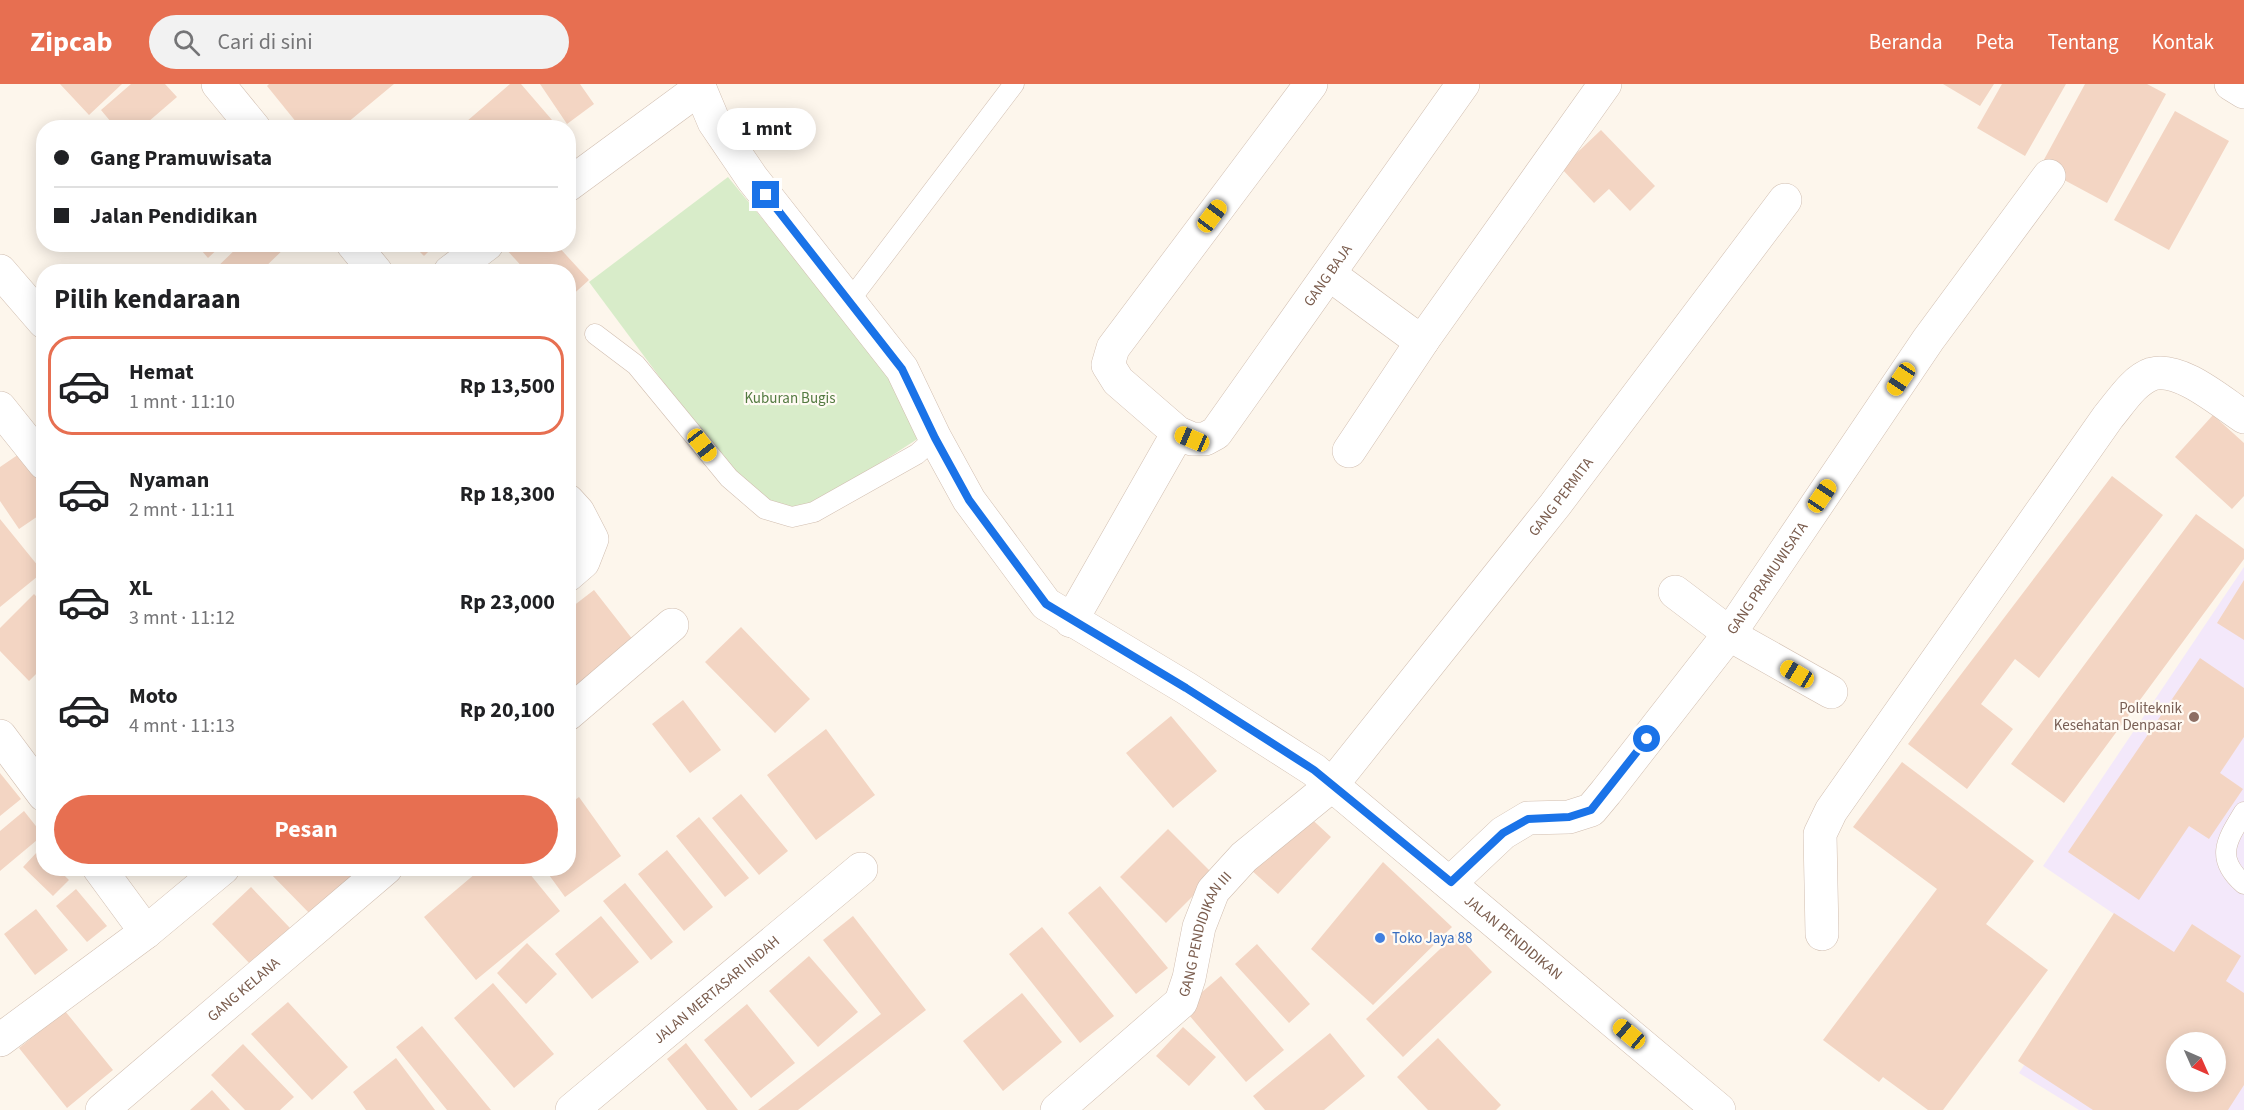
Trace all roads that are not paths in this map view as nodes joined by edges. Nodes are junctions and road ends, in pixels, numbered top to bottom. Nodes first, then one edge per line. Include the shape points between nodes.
1 (218, 84) edge
2 (1014, 84) edge
3 (1311, 84) edge
4 (1463, 84) edge
5 (1605, 84) edge
6 (2231, 84) edge
7 (699, 86) edge
8 (2244, 92) edge
9 (247, 120) edge
10 (2049, 176) dead end
11 (576, 179) edge
12 (1785, 200) dead end
13 (360, 252) edge
14 (476, 252) edge
15 (369, 264) edge
16 (461, 264) edge
17 (0, 271) edge
18 (1329, 274) junction
19 (850, 300) junction
20 (36, 313) edge
21 (595, 334) dead end
22 (1424, 340) junction
23 (0, 408) edge
24 (2244, 417) edge
25 (1178, 433) junction
26 (935, 438) junction
27 (1349, 451) dead end
28 (36, 453) edge
29 (576, 510) edge
30 (576, 568) edge
31 (1676, 592) dead end
32 (1071, 621) junction
33 (672, 625) dead end
34 (1730, 633) junction
35 (1831, 692) dead end
36 (576, 707) edge
37 (0, 736) edge
38 (36, 784) edge
39 (1331, 786) junction
40 (2244, 812) edge
41 (861, 869) dead end
42 (105, 876) edge
43 (213, 876) edge
44 (377, 876) edge
45 (1451, 882) junction
46 (2244, 884) edge
47 (146, 932) junction
48 (1822, 934) dead end
49 (0, 1040) edge
50 (102, 1110) edge
51 (572, 1110) edge
52 (1057, 1110) edge
53 (1719, 1110) edge

1 - 9 street
2 - 19 lane
3 - 25 street via 1113,348 1108,365 1118,381
4 - 18 street, GANG BAJA
5 - 22 street
6 - 8 street
7 - 11 street
7 - 19 street, JALAN PENDIDIKAN via 714,122 752,178
10 - 34 street, GANG PRAMUWISATA via 1928,340
12 - 39 street, GANG PERMITA via 1556,505
13 - 15 street
14 - 16 street
17 - 20 street
18 - 22 street via 1407,332
18 - 25 street, GANG BAJA via 1216,433 1199,439
19 - 26 street, JALAN PENDIDIKAN via 902,369
21 - 26 lane via 636,365 729,478 765,509 792,517 814,512 917,454
22 - 27 street
23 - 28 street
24 - 48 street via 2177,374 2152,374 2135,386 2108,417 1831,811 1820,834
25 - 32 street
26 - 32 street, JALAN PENDIDIKAN via 969,500 1017,567 1046,604
29 - 30 street via 592,539 584,562
31 - 34 street
32 - 39 street, JALAN PENDIDIKAN via 1196,694 1314,770
33 - 36 street
34 - 35 street
34 - 45 street, GANG PRAMUWISATA via 1591,810 1569,817 1528,819 1503,833
37 - 38 street
39 - 45 street, JALAN PENDIDIKAN
39 - 52 street, GANG PENDIDIKAN III via 1244,857 1213,891 1199,927 1181,1002
40 - 46 lane via 2228,838 2225,858
41 - 51 street, JALAN MERTASARI INDAH
42 - 47 street
43 - 47 street
44 - 50 street, GANG KELANA
45 - 53 street, JALAN PENDIDIKAN
47 - 49 street

